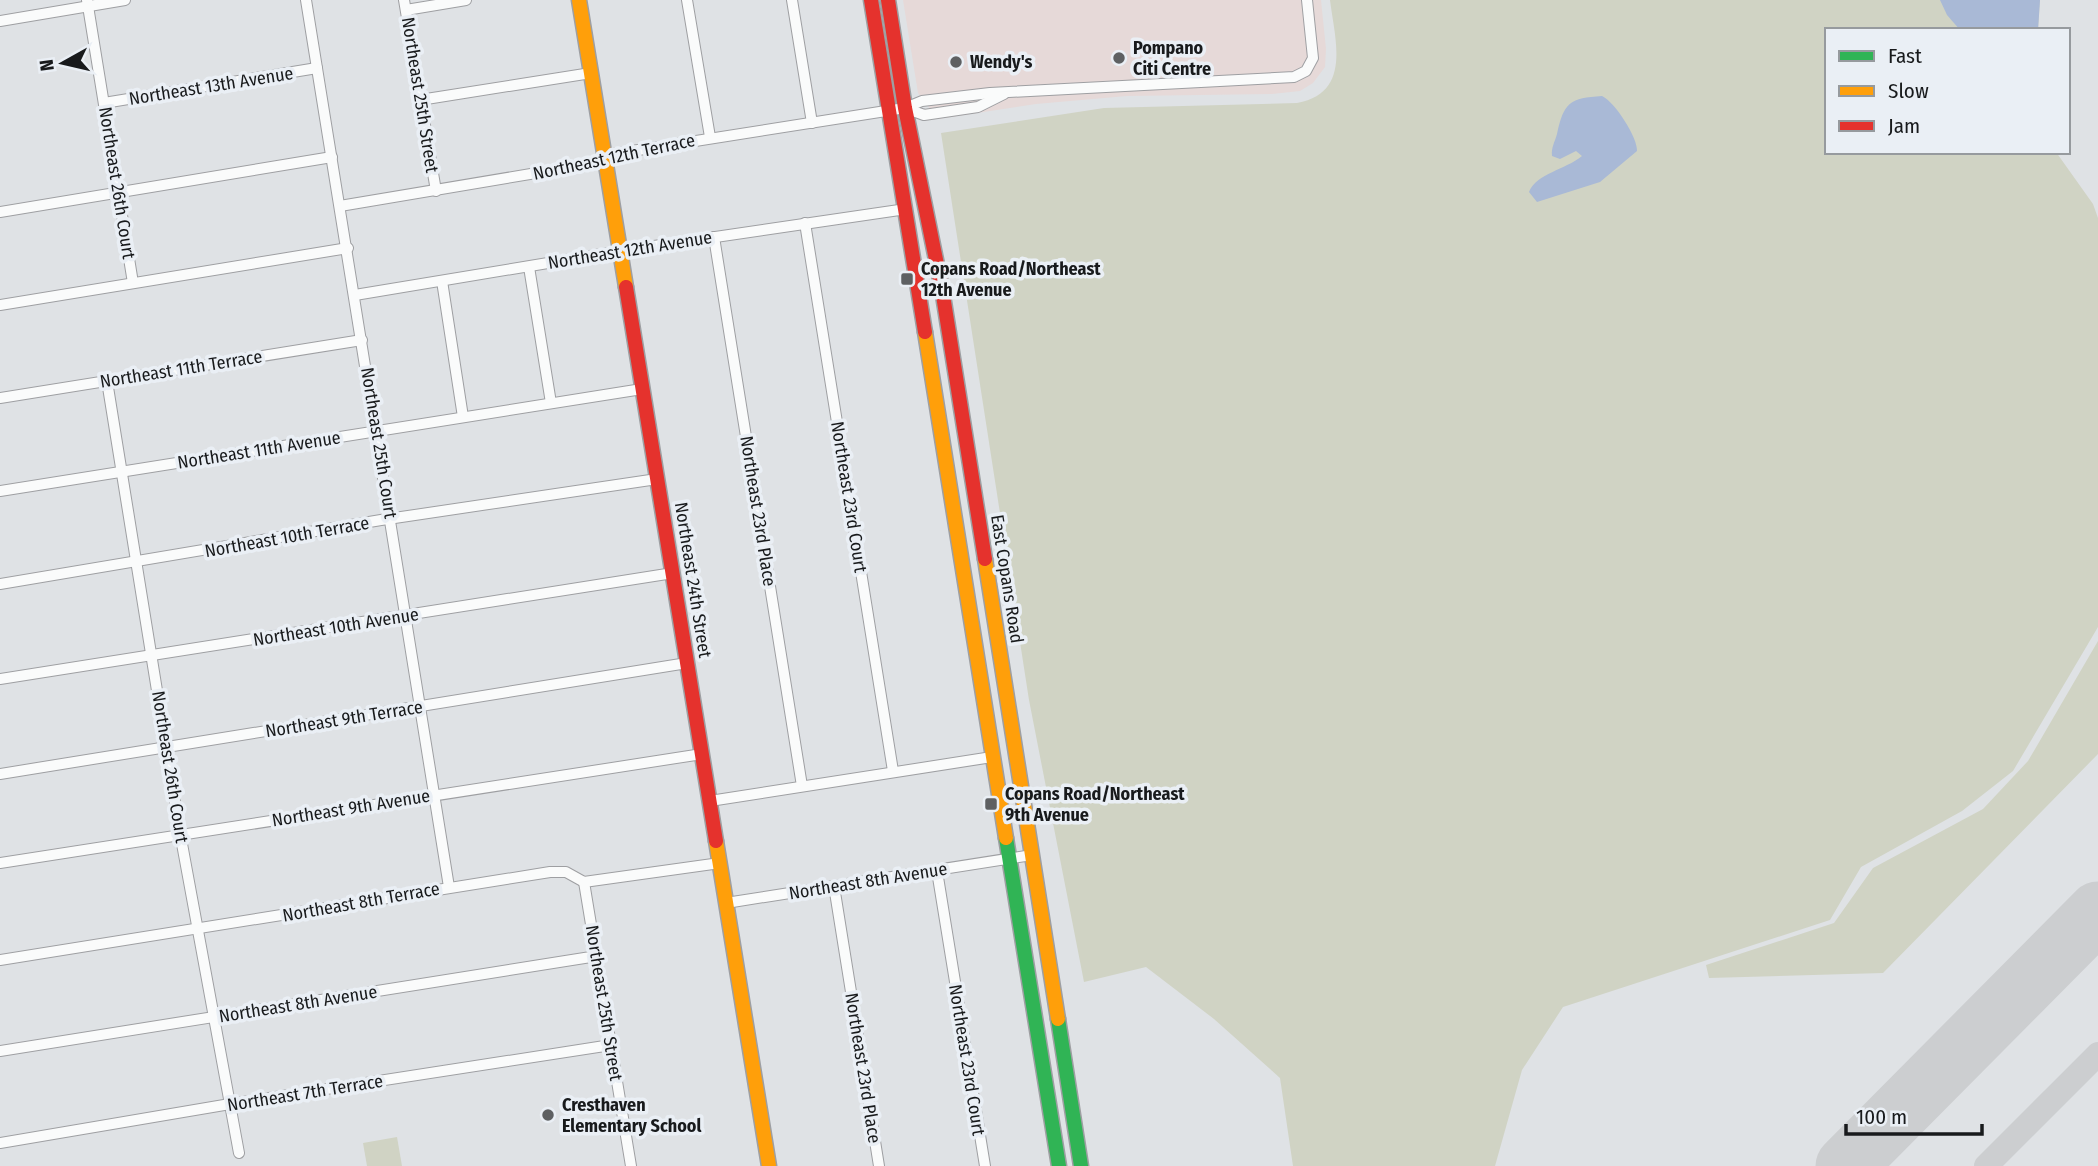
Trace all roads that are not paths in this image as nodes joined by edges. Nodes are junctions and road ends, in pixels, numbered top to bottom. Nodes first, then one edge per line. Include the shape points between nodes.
1 (125, 0) edge
2 (306, 0) edge
3 (466, 0) edge
4 (579, 0) edge
5 (687, 0) edge
6 (792, 0) edge
7 (871, 0) edge
8 (888, 0) edge
9 (1307, 0) edge
10 (88, 3) edge
11 (405, 5) edge
12 (0, 21) edge
13 (317, 68) junction
14 (591, 73) junction
15 (420, 100) junction
16 (104, 103) junction
17 (905, 107) junction
18 (888, 110) junction
19 (812, 123) junction
20 (710, 137) junction
21 (332, 157) junction
22 (605, 157) junction
23 (436, 191) junction
24 (119, 194) junction
25 (341, 206) junction
26 (906, 209) junction
27 (0, 212) edge
28 (805, 223) junction
29 (714, 237) junction
30 (348, 248) junction
31 (620, 251) junction
32 (529, 267) junction
33 (442, 281) junction
34 (134, 284) junction
35 (355, 295) junction
36 (0, 305) edge
37 (362, 340) junction
38 (107, 381) junction
39 (642, 389) junction
40 (0, 398) edge
41 (551, 403) junction
42 (463, 417) junction
43 (377, 431) junction
44 (121, 472) junction
45 (657, 478) junction
46 (0, 491) edge
47 (391, 519) junction
48 (137, 562) junction
49 (673, 573) junction
50 (0, 584) edge
51 (406, 617) junction
52 (152, 655) junction
53 (687, 663) junction
54 (0, 679) edge
55 (421, 707) junction
56 (167, 749) junction
57 (702, 754) junction
58 (992, 757) junction
59 (893, 771) junction
60 (0, 774) edge
61 (802, 786) junction
62 (435, 795) junction
63 (710, 801) junction
64 (180, 833) junction
65 (1032, 855) junction
66 (1009, 859) junction
67 (0, 863) edge
68 (720, 863) junction
69 (937, 871) junction
70 (584, 882) junction
71 (834, 886) junction
72 (449, 887) junction
73 (726, 903) junction
74 (198, 929) junction
75 (597, 956) junction
76 (0, 960) edge
77 (214, 1017) junction
78 (611, 1045) junction
79 (0, 1051) edge
80 (230, 1104) junction
81 (0, 1143) edge
82 (239, 1153) dead end
83 (631, 1166) edge
84 (769, 1166) edge
85 (879, 1166) edge
86 (985, 1166) edge
87 (1059, 1166) edge
88 (1081, 1166) edge

1 - 10 street
2 - 13 street, Northeast 25th Court
3 - 11 street
4 - 14 main road, Northeast 24th Street
5 - 20 street
6 - 19 street
7 - 18 main road
8 - 17 main road, East Copans Road
9 - 17 street via 1313,58 1306,71 1294,77 1005,94 978,107 924,115
10 - 12 street
10 - 16 street, Northeast 26th Court
11 - 15 street, Northeast 25th Street
13 - 16 street, Northeast 13th Avenue
13 - 21 street, Northeast 25th Court
14 - 15 street
14 - 22 main road, Northeast 24th Street
15 - 23 street, Northeast 25th Street
16 - 24 street, Northeast 26th Court
17 - 18 street, Northeast 12th Terrace
17 - 65 main road, East Copans Road via 942,289
18 - 19 street, Northeast 12th Terrace
18 - 26 main road
19 - 20 street, Northeast 12th Terrace
20 - 22 street, Northeast 12th Terrace
21 - 24 street
21 - 25 street, Northeast 25th Court
22 - 23 street, Northeast 12th Terrace via 596,163
22 - 31 main road, Northeast 24th Street
23 - 25 street, Northeast 12th Terrace
24 - 27 street
24 - 34 street, Northeast 26th Court
25 - 30 street, Northeast 25th Court
26 - 28 street, Northeast 12th Avenue
26 - 58 main road
28 - 29 street, Northeast 12th Avenue
28 - 59 street, Northeast 23rd Court
29 - 31 street, Northeast 12th Avenue
29 - 61 street, Northeast 23rd Place
30 - 34 street
30 - 35 street, Northeast 25th Court
31 - 32 street, Northeast 12th Avenue
31 - 39 main road, Northeast 24th Street
32 - 33 street, Northeast 12th Avenue
32 - 41 street
33 - 35 street, Northeast 12th Avenue
33 - 42 street
34 - 36 street
35 - 37 street, Northeast 25th Court
37 - 38 street, Northeast 11th Terrace
37 - 43 street, Northeast 25th Court
38 - 40 street, Northeast 11th Terrace
38 - 44 street, Northeast 26th Court
39 - 41 street, Northeast 11th Avenue
39 - 45 main road, Northeast 24th Street
41 - 42 street, Northeast 11th Avenue
42 - 43 street, Northeast 11th Avenue
43 - 44 street, Northeast 11th Avenue
43 - 47 street, Northeast 25th Court
44 - 46 street, Northeast 11th Avenue
44 - 48 street, Northeast 26th Court
45 - 47 street, Northeast 10th Terrace
45 - 49 main road, Northeast 24th Street
47 - 48 street, Northeast 10th Terrace
47 - 51 street, Northeast 25th Court
48 - 50 street, Northeast 10th Terrace
48 - 52 street, Northeast 26th Court
49 - 51 street, Northeast 10th Avenue
49 - 53 main road, Northeast 24th Street
51 - 52 street, Northeast 10th Avenue
51 - 55 street, Northeast 25th Court
52 - 54 street, Northeast 10th Avenue
52 - 56 street, Northeast 26th Court
53 - 55 street, Northeast 9th Terrace
53 - 57 main road, Northeast 24th Street
55 - 56 street, Northeast 9th Terrace
55 - 62 street, Northeast 25th Court
56 - 60 street, Northeast 9th Terrace
56 - 64 street, Northeast 26th Court
57 - 62 street, Northeast 9th Avenue
57 - 63 main road, Northeast 24th Street
58 - 59 street
58 - 66 main road
59 - 61 street
61 - 63 street
62 - 64 street, Northeast 9th Avenue
62 - 72 street, Northeast 25th Court
63 - 68 main road, Northeast 24th Street
64 - 67 street, Northeast 9th Avenue
64 - 74 street, Northeast 26th Court
65 - 66 street, Northeast 8th Avenue
65 - 88 main road, East Copans Road
66 - 69 street, Northeast 8th Avenue
66 - 87 main road
68 - 70 street, Northeast 8th Terrace
68 - 73 main road, Northeast 24th Street
69 - 71 street, Northeast 8th Avenue
69 - 86 street, Northeast 23rd Court
70 - 72 street, Northeast 8th Terrace via 566,872 550,872
70 - 75 street, Northeast 25th Street
71 - 73 street, Northeast 8th Avenue
71 - 85 street, Northeast 23rd Place
72 - 74 street, Northeast 8th Terrace
73 - 84 main road, Northeast 24th Street
74 - 76 street, Northeast 8th Terrace
74 - 77 street, Northeast 26th Court
75 - 77 street, Northeast 8th Avenue
75 - 78 street, Northeast 25th Street
77 - 79 street, Northeast 8th Avenue
77 - 80 street, Northeast 26th Court
78 - 80 street, Northeast 7th Terrace
78 - 83 street, Northeast 25th Street
80 - 81 street, Northeast 7th Terrace
80 - 82 street, Northeast 26th Court

